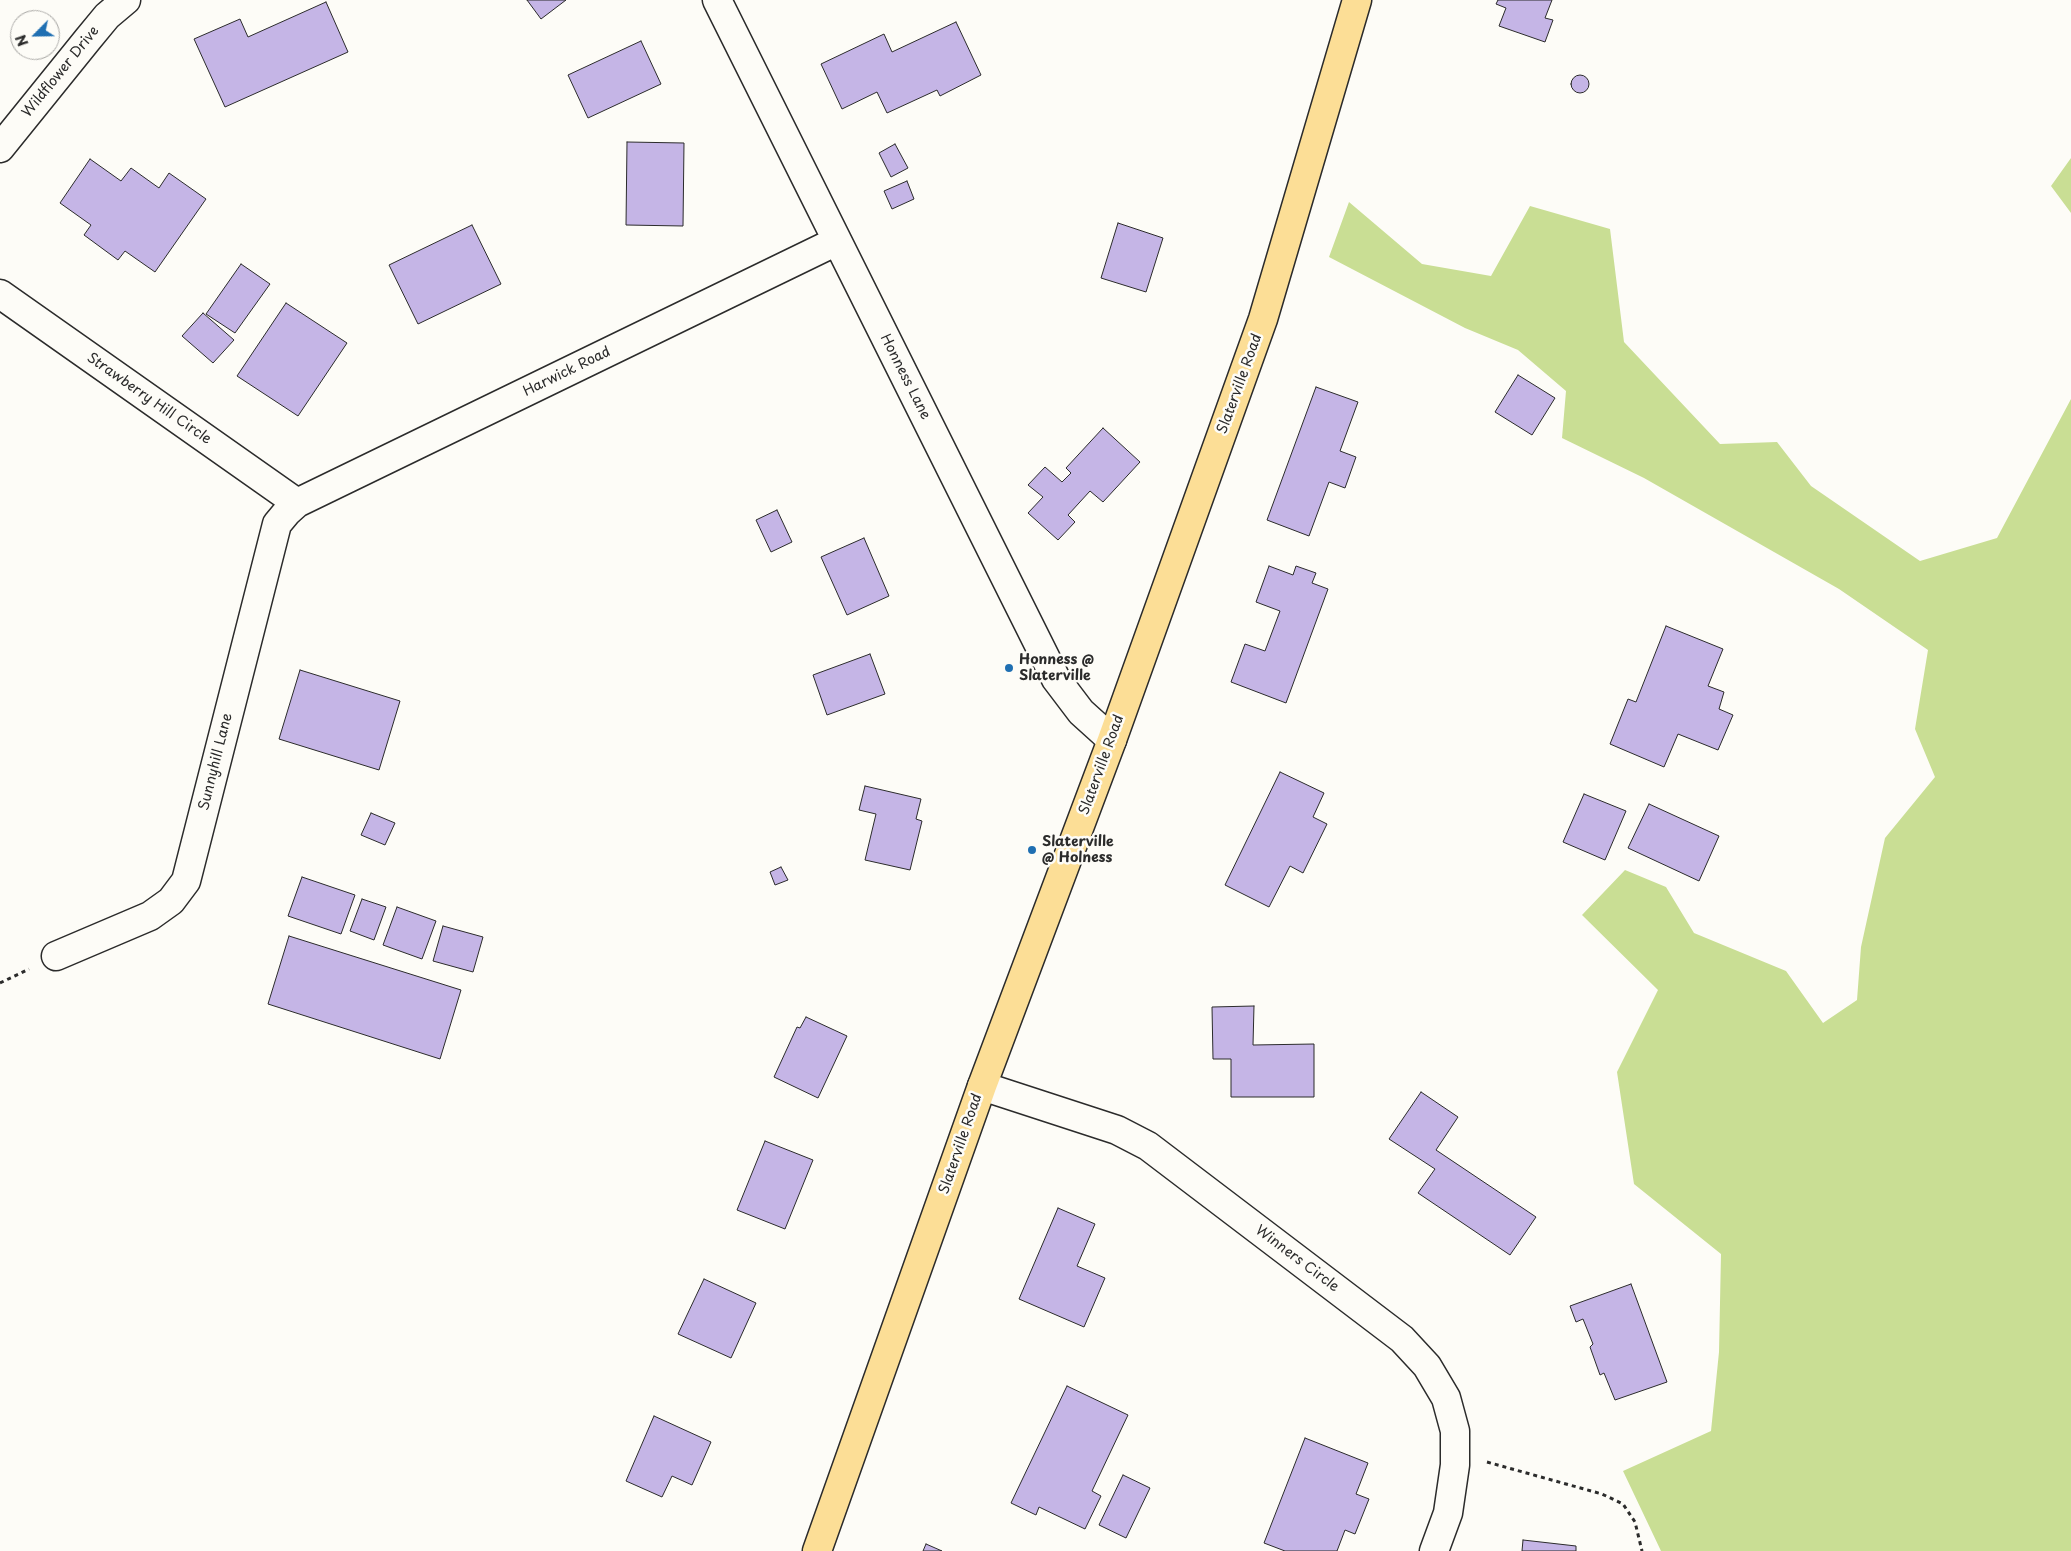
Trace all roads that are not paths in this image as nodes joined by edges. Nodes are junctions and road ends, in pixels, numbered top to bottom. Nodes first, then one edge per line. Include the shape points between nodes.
1 (126, 0) edge
2 (717, 0) edge
3 (1357, 0) edge
4 (0, 148) edge
5 (837, 242) junction
6 (0, 294) edge
7 (297, 503) junction
8 (1112, 740) junction
9 (56, 956) dead end
10 (982, 1086) junction
11 (817, 1551) edge
12 (1434, 1551) edge

1 - 4 street, Wildflower Drive via 102,22
2 - 5 street, Honness Lane
3 - 8 highway, Slaterville Road via 1263,319
5 - 7 street, Harwick Road
5 - 8 street, Honness Lane via 1056,679 1081,712
6 - 7 street, Strawberry Hill Circle
7 - 9 street, Sunnyhill Lane via 276,524 186,880 172,901 150,916
8 - 10 highway, Slaterville Road
10 - 11 highway, Slaterville Road
10 - 12 street, Winners Circle via 1118,1130 1148,1146 1402,1339 1427,1366 1446,1398 1455,1431 1455,1465 1448,1513

